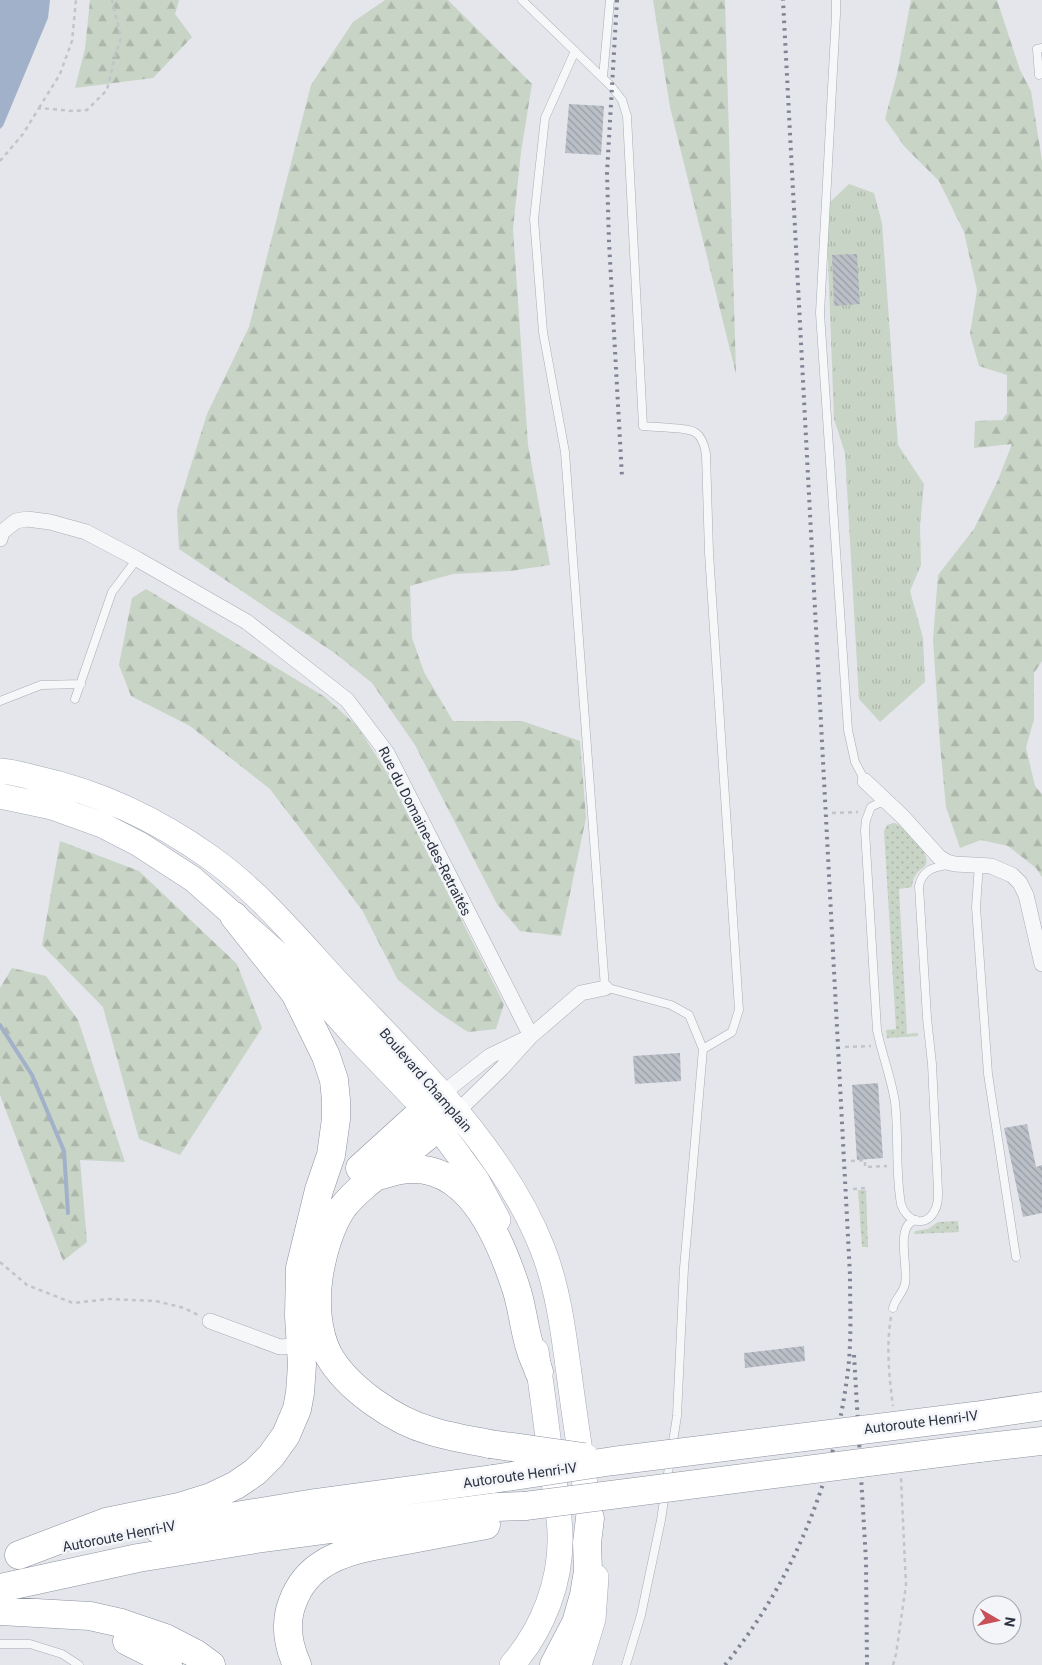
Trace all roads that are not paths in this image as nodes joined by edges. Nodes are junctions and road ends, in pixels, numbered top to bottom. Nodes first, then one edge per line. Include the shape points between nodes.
1 (522, 0) edge
2 (610, 0) edge
3 (836, 0) edge
4 (1042, 48) edge
5 (575, 51) junction
6 (1039, 76) dead end
7 (603, 77) junction
8 (0, 539) edge
9 (137, 559) junction
10 (81, 684) junction
11 (75, 699) dead end
12 (0, 702) edge
13 (0, 771) edge
14 (866, 781) joint
15 (0, 796) edge
16 (892, 806) junction
17 (955, 864) junction
18 (979, 864) junction
19 (234, 916) junction
20 (1042, 964) edge
21 (605, 988) junction
22 (531, 1036) junction
23 (703, 1049) junction
24 (441, 1111) junction
25 (373, 1178) junction
26 (916, 1220) junction
27 (305, 1248) junction
28 (1016, 1257) dead end
29 (893, 1308) road end
30 (210, 1321) road end
31 (313, 1344) junction
32 (540, 1372) junction
33 (1042, 1406) edge
34 (1042, 1441) edge
35 (613, 1462) junction
36 (497, 1515) junction
37 (590, 1518) junction
38 (10, 1558) edge
39 (0, 1588) edge
40 (0, 1610) edge
41 (39, 1614) junction
42 (0, 1644) edge
43 (79, 1665) edge
44 (168, 1665) edge
45 (211, 1665) edge
46 (297, 1665) edge
47 (512, 1665) edge
48 (554, 1665) edge
49 (580, 1665) edge
50 (626, 1665) edge

1 - 5 lane
2 - 7 lane
3 - 14 lane via 820,313 848,730 855,762
4 - 6 lane via 1037,49
5 - 7 lane
5 - 21 lane via 545,118 534,219 543,332 565,452
7 - 23 lane via 622,100 627,116 643,426 693,430 704,443 706,454 709,553 739,1010 732,1032
8 - 9 street, Rue du Domaine-des-Retraités via 2,532 16,521 50,522 86,532
9 - 10 lane via 112,592
9 - 22 street, Rue du Domaine-des-Retraités via 247,622 347,700 387,753
10 - 11 lane
10 - 12 lane via 41,686
13 - 24 main road, Boulevard Champlain via 68,785 110,801 153,821 212,859 258,898
14 - 16 street
15 - 19 main road, Boulevard Champlain via 52,807 102,825 139,844 193,879
16 - 17 street via 939,856
16 - 26 lane via 879,803 872,807 868,811 865,830 877,1030 892,1083 901,1204 906,1215
17 - 18 street
17 - 26 lane via 929,870 922,876 919,886 938,1192 932,1214 926,1219
18 - 20 street via 1003,870 1020,883 1026,895
18 - 28 lane via 976,907 988,1074
19 - 24 main road, Boulevard Champlain via 296,970 355,1036
19 - 27 highway via 296,993 334,1080 336,1119 331,1155
21 - 22 street via 581,993
21 - 23 lane via 671,1006 689,1015
22 - 24 street via 502,1068
22 - 24 street via 490,1056
23 - 50 lane via 684,1268 677,1416 661,1520 641,1615
24 - 25 highway
24 - 27 highway via 365,1163 334,1196
24 - 32 main road, Boulevard Champlain via 507,1239 529,1305
24 - 37 main road, Boulevard Champlain via 514,1190 544,1253 564,1335
25 - 31 highway via 353,1194 334,1223 321,1263 318,1320
25 - 32 highway via 394,1170 422,1168 448,1178 468,1194 485,1218 505,1257
26 - 29 lane via 907,1224 904,1232 905,1282
27 - 31 highway via 298,1299
30 - 31 street via 280,1347
31 - 35 highway, bridge via 329,1355 368,1399 429,1431 490,1444
31 - 38 highway via 292,1422 271,1456 255,1472 211,1497 106,1522
32 - 47 main road, Boulevard Champlain via 560,1533 558,1564 546,1611
33 - 35 highway, Autoroute Henri-IV, bridge
34 - 36 highway, Autoroute Henri-IV, bridge via 525,1506
35 - 38 highway, Autoroute Henri-IV, bridge via 315,1503 142,1531
36 - 39 highway, Autoroute Henri-IV via 243,1541 138,1558
36 - 46 highway via 347,1554 319,1566 299,1587 289,1615 288,1638
37 - 48 highway via 584,1595 576,1623
37 - 49 main road, Boulevard Champlain via 596,1586 593,1619
40 - 41 highway
41 - 44 highway via 130,1642
41 - 45 highway via 90,1616 121,1623 165,1638
42 - 43 lane via 30,1644 62,1654

